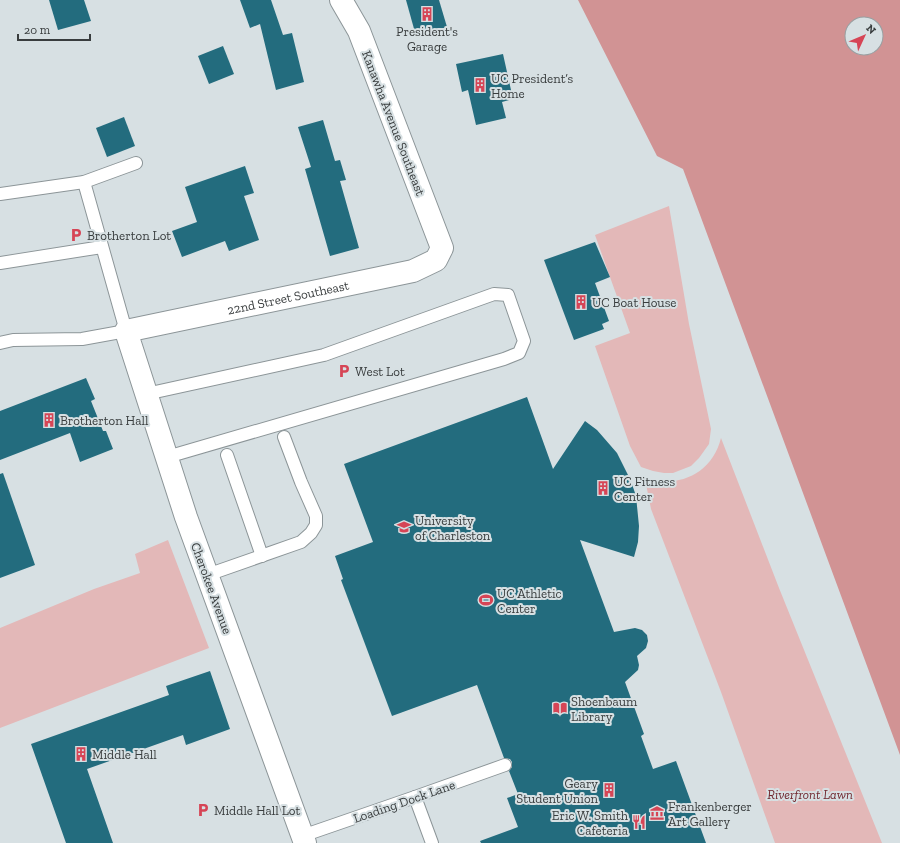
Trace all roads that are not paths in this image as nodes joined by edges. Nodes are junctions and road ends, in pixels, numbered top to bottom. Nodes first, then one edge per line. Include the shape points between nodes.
1 (341, 0) edge
2 (136, 162) dead end
3 (84, 182) junction
4 (0, 194) edge
5 (102, 247) junction
6 (442, 248) joint
7 (0, 263) edge
8 (126, 331) junction
9 (0, 343) edge
10 (146, 394) junction
11 (284, 437) dead end
12 (227, 455) dead end
13 (167, 457) junction
14 (262, 556) junction
15 (207, 575) junction
16 (505, 765) dead end
17 (415, 797) junction
18 (303, 839) edge
19 (432, 843) edge

1 - 6 street, Kanawha Avenue Southeast via 359,31
2 - 3 lane
3 - 4 lane
3 - 5 lane
5 - 7 lane
5 - 8 lane
6 - 8 street, 22nd Street Southeast via 436,260 413,271
8 - 9 lane via 82,339 13,340
8 - 10 street, Cherokee Avenue
10 - 13 street, Cherokee Avenue
10 - 13 lane via 324,355 494,294 508,295 524,341 519,353 504,359
11 - 14 lane via 316,516 316,525 302,542
12 - 14 lane
13 - 15 street, Cherokee Avenue
14 - 15 lane
15 - 18 street, Cherokee Avenue
16 - 17 lane, Loading Dock Lane
17 - 18 lane, Loading Dock Lane
17 - 19 lane

